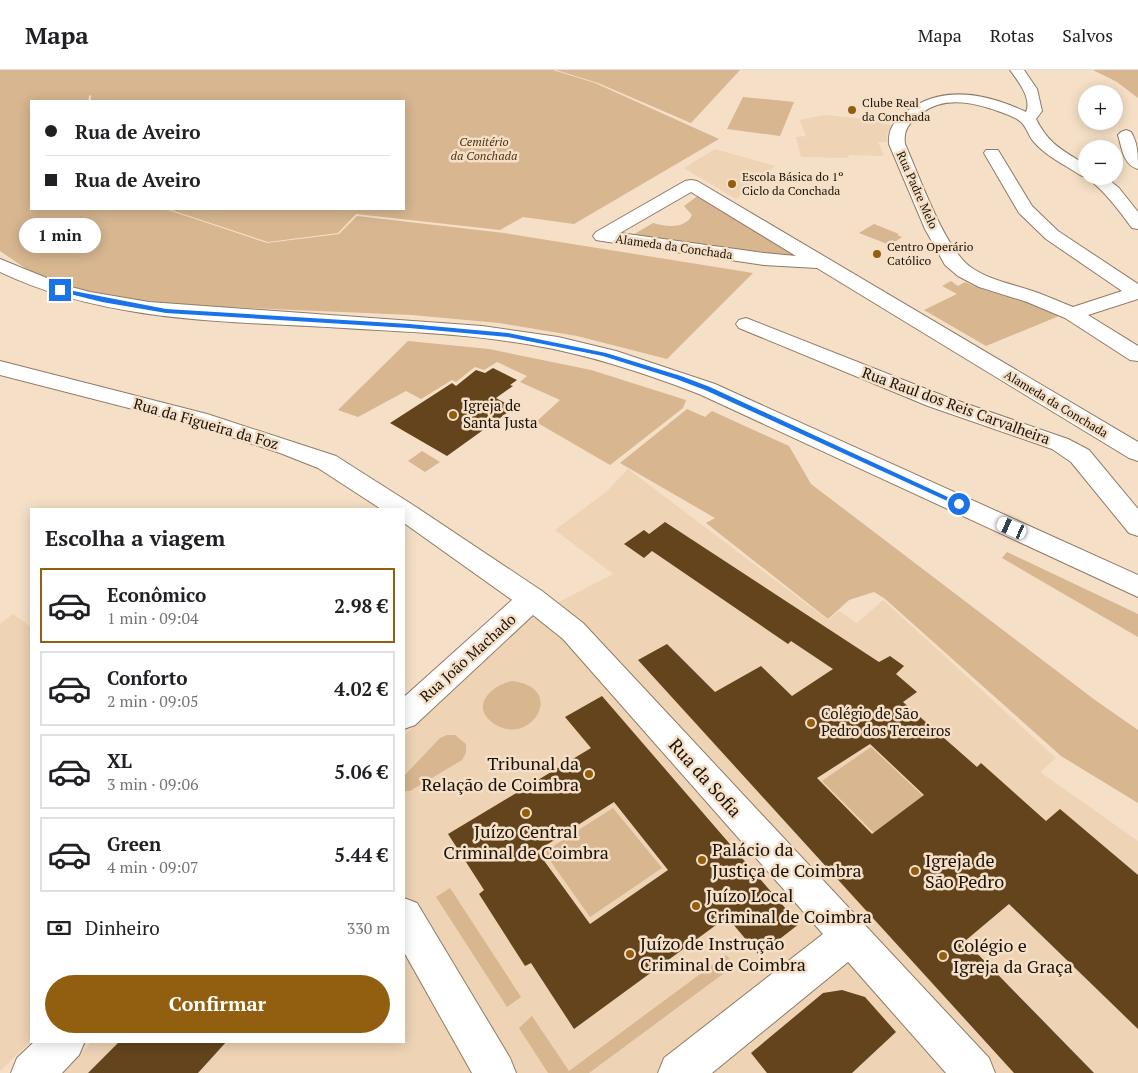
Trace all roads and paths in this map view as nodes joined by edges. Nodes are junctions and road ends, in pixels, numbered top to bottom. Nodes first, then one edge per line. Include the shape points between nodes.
1 (1017, 70) edge
2 (1028, 119) junction
3 (1126, 135) dead end
4 (992, 153) dead end
5 (1138, 164) edge
6 (1078, 167) edge
7 (1104, 185) edge
8 (1138, 224) edge
9 (819, 263) junction
10 (0, 265) edge
11 (1138, 293) edge
12 (1072, 314) junction
13 (746, 324) dead end
14 (1138, 355) edge
15 (0, 368) edge
16 (1138, 453) edge
17 (398, 508) edge
18 (405, 513) edge
19 (1138, 527) edge
20 (1138, 587) edge
21 (532, 599) junction
22 (405, 715) edge
23 (405, 918) edge
24 (849, 937) junction
25 (63, 1043) edge
26 (32, 1073) edge
27 (495, 1073) edge
28 (680, 1073) edge
29 (974, 1073) edge

1 - 2 street via 1027,80 1033,97 1035,112
2 - 6 street via 1038,138
2 - 12 street, Rua Padre Melo via 990,102 948,99 930,102 920,108 895,134 934,229 952,261 986,283
3 - 5 street via 1134,161
4 - 11 street via 1025,209 1052,235
7 - 8 street
9 - 9 street, Alameda da Conchada via 691,185 602,236 764,259
9 - 16 street, Alameda da Conchada
10 - 20 street via 60,290 166,311 508,335 604,354 707,389
11 - 12 street
12 - 14 street
13 - 19 street, Rua Raul dos Reis Carvalheira via 936,401 1060,444 1080,456
15 - 17 street, Rua da Figueira da Foz via 198,419 290,448 327,462
18 - 21 street
21 - 22 street, Rua João Machado
21 - 24 street, Rua da Sofia via 573,631
23 - 27 street
24 - 28 street
24 - 29 street, Rua da Sofia
25 - 26 street

